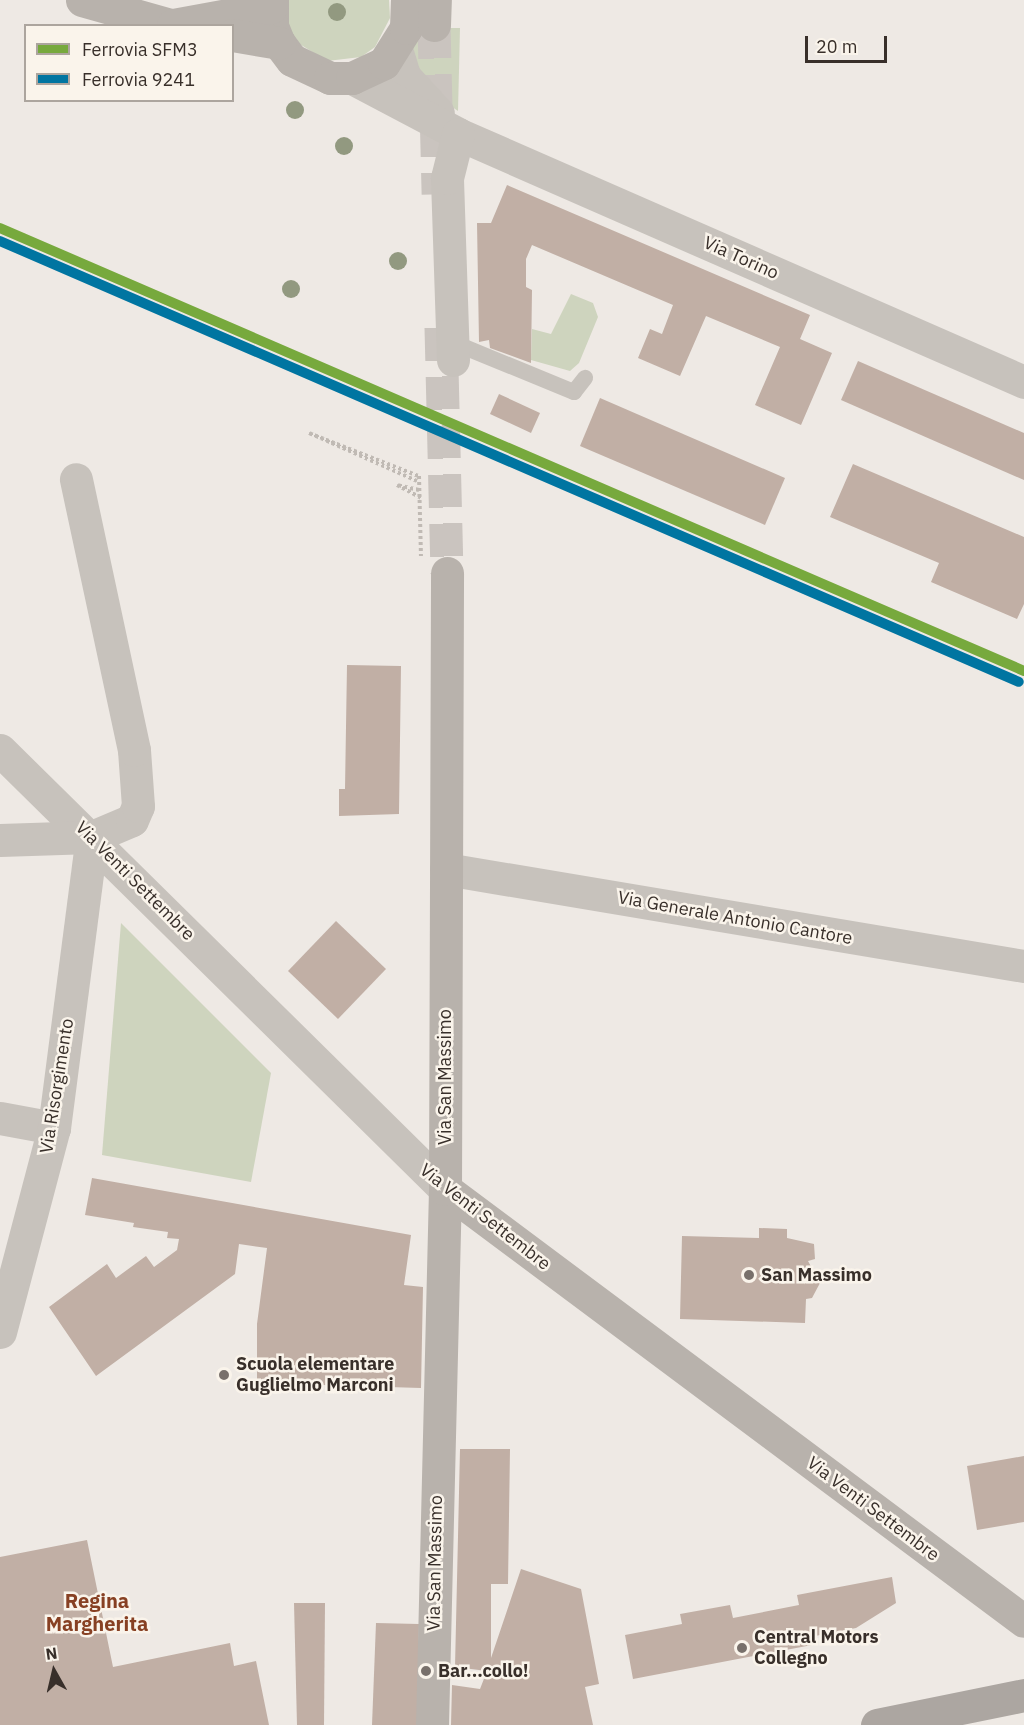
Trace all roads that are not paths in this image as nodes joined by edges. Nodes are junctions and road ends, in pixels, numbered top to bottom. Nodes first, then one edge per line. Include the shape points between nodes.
1 (82, 0) edge
2 (407, 0) edge
3 (271, 3) edge
4 (169, 24) edge
5 (177, 24) edge
6 (234, 36) edge
7 (279, 44) junction
8 (396, 50) junction
9 (352, 78) junction
10 (458, 134) junction
11 (453, 351) joint
12 (585, 378) dead end
13 (1024, 382) edge
14 (76, 479) dead end
15 (447, 573) tunnel mouth
16 (0, 750) edge
17 (92, 837) junction
18 (0, 840) edge
19 (446, 869) junction
20 (1024, 966) edge
21 (0, 1118) edge
22 (54, 1128) junction
23 (445, 1189) junction
24 (0, 1332) edge
25 (1024, 1621) edge
26 (1024, 1695) edge
27 (432, 1725) edge
28 (878, 1725) edge

1 - 4 street
2 - 8 street via 406,28
3 - 5 street
3 - 7 street
6 - 7 street
7 - 9 street via 310,72
8 - 9 street via 369,73
8 - 10 street, Via Torino via 404,76
9 - 10 street, Via Torino
10 - 11 street via 447,178
10 - 13 street, Via Torino
11 - 12 lane via 574,392
14 - 17 street via 134,750 138,806 132,820
15 - 19 street, Via San Massimo
16 - 17 street, Via Venti Settembre
17 - 18 street
17 - 22 street, Via Risorgimento
17 - 23 street, Via Venti Settembre
19 - 20 street, Via Generale Antonio Cantore
19 - 23 street, Via San Massimo
21 - 22 street
22 - 24 street, Via Risorgimento
23 - 25 street, Via Venti Settembre
23 - 27 street, Via San Massimo
26 - 28 main road

